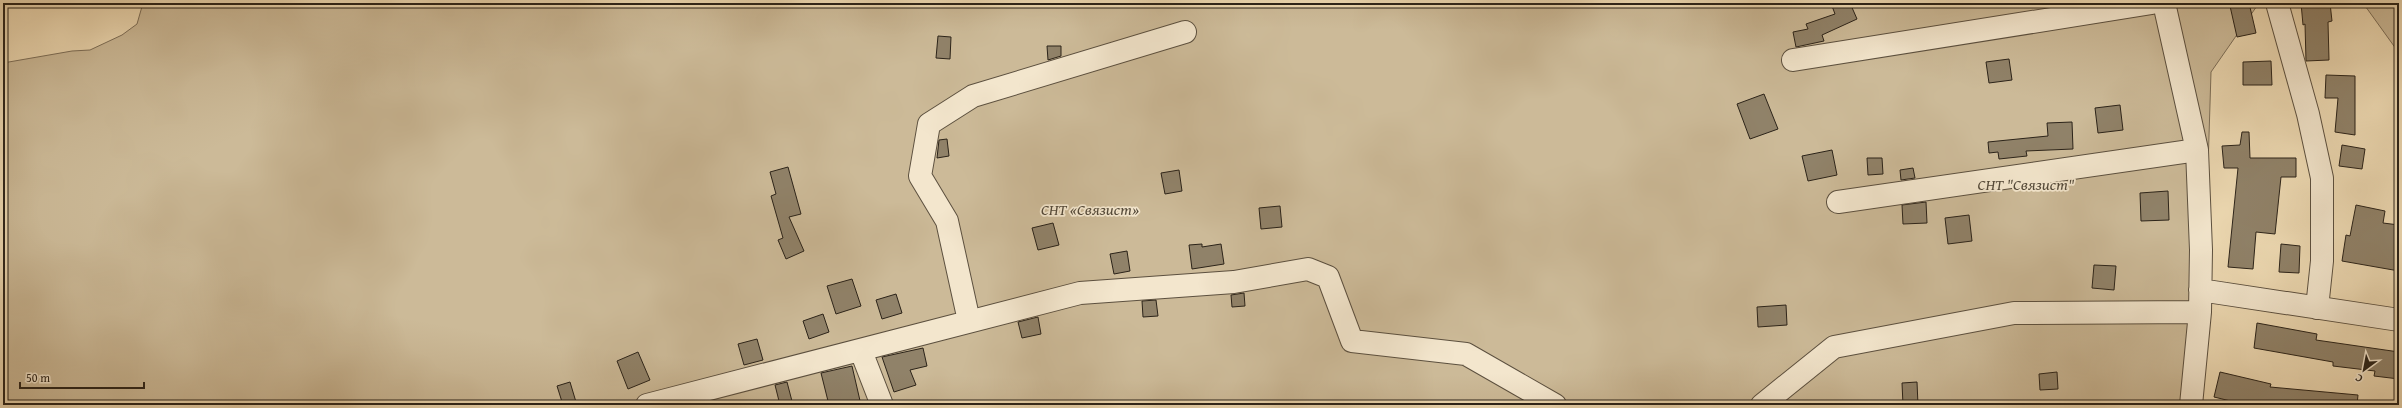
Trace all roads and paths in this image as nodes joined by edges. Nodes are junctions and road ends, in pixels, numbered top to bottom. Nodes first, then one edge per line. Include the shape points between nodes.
1 (2152, 3) edge
2 (2164, 3) edge
3 (2277, 3) edge
4 (1185, 32) dead end
5 (1793, 60) dead end
6 (2197, 150) junction
7 (1838, 202) dead end
8 (2200, 290) junction
9 (2317, 308) junction
10 (2200, 312) junction
11 (2399, 320) edge
12 (969, 321) junction
13 (861, 351) junction
14 (647, 405) edge
15 (882, 405) edge
16 (1555, 405) edge
17 (1762, 405) edge
18 (2190, 405) edge

1 - 5 lane
2 - 6 lane
3 - 9 lane via 2308,114 2322,178 2322,261
4 - 12 lane via 973,96 929,124 920,176 947,221
6 - 7 lane
6 - 8 lane
8 - 9 lane
8 - 10 lane
9 - 11 lane
10 - 17 lane via 2014,312 1834,347
10 - 18 lane
12 - 13 lane
12 - 16 lane via 1080,294 1234,282 1308,269 1328,277 1352,341 1466,354
13 - 14 lane
13 - 15 lane

